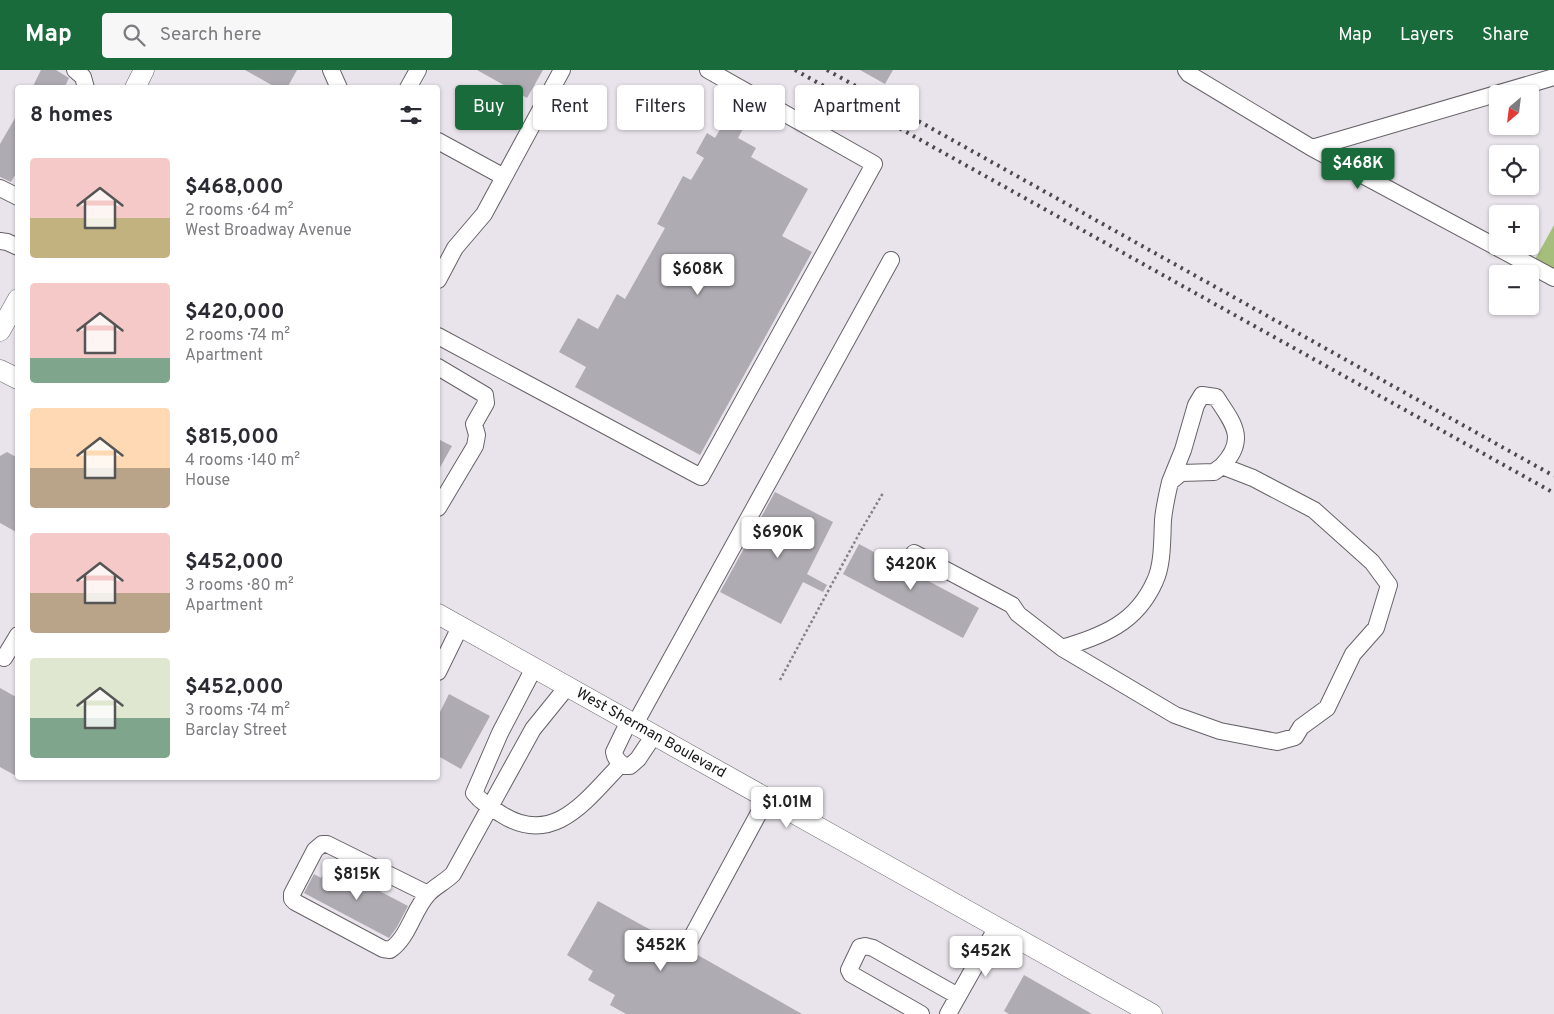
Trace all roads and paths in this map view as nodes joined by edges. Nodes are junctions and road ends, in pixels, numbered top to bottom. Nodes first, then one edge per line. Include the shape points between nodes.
1 (75, 70) edge
2 (144, 70) edge
3 (331, 70) edge
4 (418, 70) edge
5 (562, 70) edge
6 (708, 70) edge
7 (1185, 71) edge
8 (1554, 77) edge
9 (85, 85) edge
10 (136, 85) edge
11 (338, 85) edge
12 (410, 85) edge
13 (440, 141) edge
14 (1312, 148) junction
15 (504, 176) junction
16 (0, 188) edge
17 (15, 196) edge
18 (0, 241) edge
19 (15, 246) edge
20 (891, 260) dead end
21 (440, 276) edge
22 (1554, 278) edge
23 (15, 304) edge
24 (0, 331) edge
25 (440, 337) edge
26 (440, 368) edge
27 (0, 370) edge
28 (15, 378) edge
29 (1222, 466) junction
30 (1170, 482) junction
31 (883, 493) dead end
32 (440, 505) edge
33 (914, 552) dead end
34 (440, 615) edge
35 (460, 627) junction
36 (15, 642) edge
37 (1062, 648) junction
38 (7, 660) edge
39 (440, 668) edge
40 (534, 668) junction
41 (780, 680) dead end
42 (567, 686) junction
43 (632, 723) junction
44 (654, 735) junction
45 (621, 764) junction
46 (767, 798) junction
47 (490, 807) junction
48 (428, 894) junction
49 (997, 927) junction
50 (688, 942) dead end
51 (958, 996) junction
52 (922, 1014) edge
53 (948, 1014) edge
54 (1152, 1014) edge

1 - 9 street via 83,77
2 - 10 main road
3 - 11 street
4 - 12 street
5 - 15 street
6 - 25 street via 874,164 701,477
7 - 14 street
8 - 14 street
13 - 15 street
14 - 22 street
15 - 21 street via 484,214 455,248
16 - 17 street
18 - 19 street
20 - 43 street
23 - 24 main road
26 - 32 street via 485,395 486,403 474,424 475,446
27 - 28 main road
29 - 30 street via 1214,472 1181,473
29 - 30 street via 1231,457 1237,440 1233,422 1216,397 1202,395
29 - 37 street via 1253,478 1314,510 1372,562 1389,584 1376,628 1354,654 1326,708 1301,727 1295,737 1277,742 1220,731 1175,715
30 - 37 street via 1156,580 1137,611 1114,628
31 - 41 path
33 - 37 street via 1012,605 1018,614
34 - 35 main road, West Sherman Boulevard
35 - 39 street
35 - 40 main road, West Sherman Boulevard
36 - 38 street
40 - 42 main road, West Sherman Boulevard
40 - 47 street via 500,733 474,793
42 - 43 main road, West Sherman Boulevard
42 - 47 street via 534,729
43 - 44 main road, West Sherman Boulevard
43 - 45 street via 614,752
44 - 45 street via 634,764
44 - 46 main road, West Sherman Boulevard
45 - 47 street via 584,803 567,817 553,823 524,825
46 - 49 main road, West Sherman Boulevard
46 - 50 street
47 - 48 street via 452,874
48 - 48 street via 405,933 390,950 292,899 315,850 322,844
49 - 51 street
49 - 54 main road, West Sherman Boulevard
51 - 52 street via 873,948 860,947 849,970 851,974
51 - 53 street

